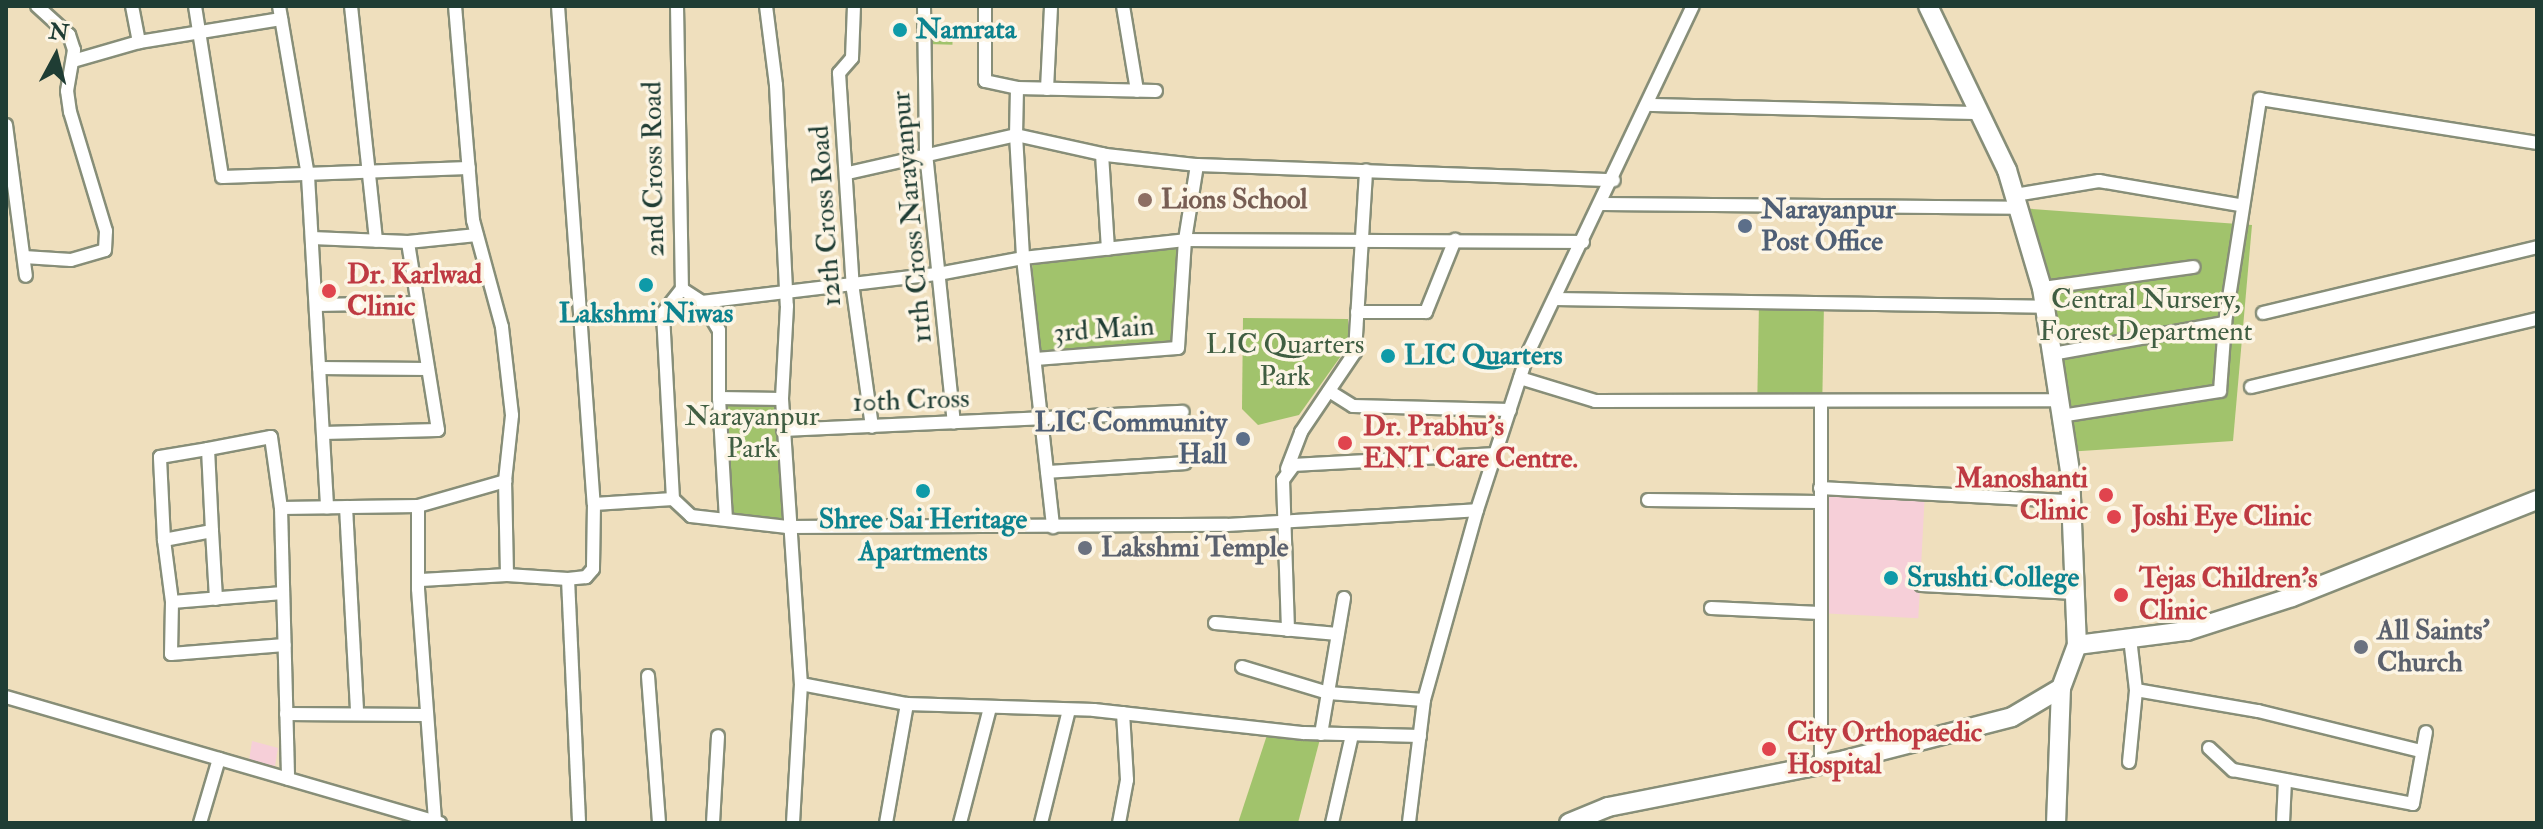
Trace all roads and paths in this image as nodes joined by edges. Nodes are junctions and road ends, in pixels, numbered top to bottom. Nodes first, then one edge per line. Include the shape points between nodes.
1 (37, 6) edge
2 (132, 6) edge
3 (195, 6) edge
4 (351, 6) edge
5 (455, 6) edge
6 (558, 6) edge
7 (677, 6) edge
8 (766, 6) edge
9 (854, 6) edge
10 (924, 6) edge
11 (985, 6) edge
12 (1051, 6) edge
13 (1123, 6) edge
14 (1693, 6) edge
15 (1928, 6) edge
16 (280, 13) edge
17 (199, 30) junction
18 (139, 42) junction
19 (73, 61) junction
20 (1017, 88) junction
21 (1047, 89) junction
22 (1137, 91) junction
23 (1156, 91) dead end
24 (1649, 105) junction
25 (1978, 113) junction
26 (6, 125) edge
27 (1016, 135) junction
28 (2537, 143) edge
29 (926, 153) junction
30 (8, 154) edge
31 (1102, 154) junction
32 (1197, 165) junction
33 (469, 168) junction
34 (1366, 170) junction
35 (368, 173) junction
36 (848, 173) junction
37 (308, 176) junction
38 (1614, 180) junction
39 (2017, 202) junction
40 (1602, 204) junction
41 (2240, 205) junction
42 (477, 235) junction
43 (312, 238) junction
44 (1362, 239) junction
45 (1185, 240) junction
46 (1455, 240) junction
47 (376, 241) junction
48 (408, 242) junction
49 (1583, 242) junction
50 (2537, 247) edge
51 (1108, 249) junction
52 (24, 257) junction
53 (1023, 258) junction
54 (2194, 267) dead end
55 (938, 274) junction
56 (26, 276) dead end
57 (852, 284) junction
58 (786, 288) junction
59 (682, 289) junction
60 (2043, 298) junction
61 (1555, 299) junction
62 (702, 302) junction
63 (417, 303) junction
64 (316, 305) junction
65 (1357, 312) junction
66 (2263, 313) dead end
67 (2537, 319) edge
68 (2225, 323) junction
69 (2052, 354) junction
70 (1035, 359) junction
71 (319, 368) junction
72 (428, 369) junction
73 (1520, 378) junction
74 (2251, 387) dead end
75 (1329, 391) junction
76 (719, 398) junction
77 (782, 399) junction
78 (1821, 402) junction
79 (2060, 408) junction
80 (1510, 410) junction
81 (1183, 412) dead end
82 (1041, 419) junction
83 (954, 423) junction
84 (872, 427) junction
85 (783, 430) junction
86 (323, 433) junction
87 (208, 449) junction
88 (1495, 454) junction
89 (1185, 463) dead end
90 (1047, 472) junction
91 (1283, 480) junction
92 (505, 481) junction
93 (1820, 488) junction
94 (673, 499) junction
95 (1648, 500) dead end
96 (2537, 500) edge
97 (2071, 501) junction
98 (1819, 502) junction
99 (594, 504) junction
100 (418, 506) junction
101 (327, 507) junction
102 (346, 507) junction
103 (281, 508) junction
104 (1477, 510) junction
105 (726, 519) junction
106 (1286, 522) junction
107 (787, 527) junction
108 (1053, 527) junction
109 (212, 531) junction
110 (164, 540) junction
111 (507, 575) junction
112 (568, 579) junction
113 (421, 580) junction
114 (1921, 585) dead end
115 (283, 593) junction
116 (2075, 593) junction
117 (1344, 598) dead end
118 (216, 599) junction
119 (172, 602) junction
120 (1711, 608) dead end
121 (1820, 613) junction
122 (1215, 623) dead end
123 (1288, 630) junction
124 (1338, 634) junction
125 (2130, 638) junction
126 (285, 645) junction
127 (2077, 645) junction
128 (1242, 667) dead end
129 (648, 676) dead end
130 (801, 684) junction
131 (2061, 688) junction
132 (2136, 690) junction
133 (1328, 693) junction
134 (6, 697) edge
135 (1424, 700) junction
136 (907, 704) junction
137 (990, 708) junction
138 (1069, 710) junction
139 (357, 712) junction
140 (1123, 713) junction
141 (286, 714) junction
142 (426, 715) junction
143 (2426, 732) dead end
144 (1321, 734) junction
145 (1352, 735) junction
146 (718, 736) dead end
147 (1420, 736) junction
148 (2209, 748) dead end
149 (2421, 751) junction
150 (219, 759) junction
151 (2129, 762) dead end
152 (1821, 765) junction
153 (288, 779) junction
154 (2285, 780) junction
155 (397, 817) edge
156 (437, 822) edge
157 (200, 823) edge
158 (579, 823) edge
159 (659, 823) edge
160 (713, 823) edge
161 (793, 823) edge
162 (886, 823) edge
163 (960, 823) edge
164 (1041, 823) edge
165 (1119, 823) edge
166 (1332, 823) edge
167 (1409, 823) edge
168 (1569, 823) edge
169 (2056, 823) edge
170 (2283, 823) edge

1 - 19 street via 69,35
2 - 18 street
3 - 17 street
4 - 35 street
5 - 33 street
6 - 99 street
7 - 59 street, 2nd Cross Road
8 - 58 street via 776,85
9 - 36 street, 12th Cross Road via 852,58 839,73
10 - 29 street, 11th Cross Narayanpur
11 - 20 street via 985,81
12 - 21 street
13 - 22 street
14 - 24 street
15 - 25 street
16 - 17 street
16 - 37 street
17 - 18 street
17 - 37 street via 222,177
18 - 19 street
19 - 52 street via 70,112 106,231 105,250 71,260
20 - 21 street
20 - 27 street
21 - 22 street
22 - 23 street
24 - 25 street
24 - 38 street
25 - 39 street
26 - 30 street
27 - 29 street
27 - 31 street
27 - 53 street
28 - 41 street via 2260,99
29 - 36 street
29 - 55 street, 11th Cross Narayanpur
30 - 52 street
31 - 32 street
31 - 51 street
32 - 34 street
32 - 45 street
33 - 35 street
33 - 42 street
34 - 38 street
34 - 44 street
35 - 37 street
35 - 47 street
36 - 57 street, 12th Cross Road
37 - 43 street
38 - 40 street
39 - 40 street
39 - 41 street via 2099,181
39 - 60 street
40 - 49 street
41 - 68 street
42 - 48 street
42 - 92 street via 502,327 512,415
43 - 47 street
43 - 64 street
44 - 45 street
44 - 46 street
44 - 65 street
45 - 51 street
45 - 70 street, 3rd Main via 1178,348
46 - 49 street
46 - 65 street via 1426,312
47 - 48 street
48 - 63 street
49 - 61 street
50 - 66 street
51 - 53 street
52 - 56 street
53 - 55 street
53 - 70 street
54 - 60 street
55 - 57 street
55 - 83 street, 11th Cross Narayanpur
57 - 58 street
57 - 84 street, 12th Cross Road
58 - 62 street
58 - 77 street
59 - 62 street, 2nd Cross Road
59 - 94 street via 663,313
60 - 61 street
60 - 69 street
61 - 73 street
62 - 76 street via 719,330
63 - 64 street
63 - 72 street
64 - 71 street
65 - 75 street via 1355,352
67 - 74 street
68 - 69 street
68 - 79 street via 2220,391
69 - 79 street
70 - 82 street
71 - 72 street
71 - 86 street
72 - 86 street via 438,430
73 - 78 street via 1595,401
73 - 80 street
75 - 80 street via 1353,406
75 - 91 street via 1301,432
76 - 77 street
76 - 105 street
77 - 85 street
78 - 79 street
78 - 93 street
79 - 97 street
80 - 88 street
81 - 82 street, 10th Cross
82 - 83 street, 10th Cross
82 - 90 street
83 - 84 street, 10th Cross
84 - 85 street, 10th Cross
85 - 107 street
86 - 101 street
87 - 103 street via 271,437
87 - 109 street
87 - 110 street via 160,457
88 - 91 street via 1314,462 1294,465
88 - 104 street
89 - 90 street
90 - 108 street
91 - 106 street
92 - 100 street
92 - 111 street
93 - 97 street
93 - 98 street
94 - 99 street
94 - 105 street via 691,516
95 - 98 street
96 - 125 street via 2292,597 2187,631
97 - 116 street
98 - 121 street
99 - 112 street via 593,569 586,577
100 - 102 street
100 - 113 street
101 - 102 street
101 - 103 street
102 - 139 street
103 - 115 street
104 - 106 street
104 - 135 street
105 - 107 street
106 - 108 street
106 - 123 street
107 - 108 street
107 - 130 street
109 - 110 street
109 - 118 street
110 - 119 street
111 - 112 street
111 - 113 street
112 - 158 street
113 - 142 street
114 - 116 street
115 - 118 street
115 - 126 street
116 - 127 street
117 - 124 street
118 - 119 street
119 - 126 street via 171,654
120 - 121 street
121 - 152 street
122 - 123 street
123 - 124 street
124 - 133 street
125 - 127 street
125 - 132 street
126 - 141 street
127 - 131 street
128 - 133 street
129 - 159 street
130 - 136 street
130 - 161 street
131 - 152 street via 2012,717
131 - 169 street
132 - 149 street via 2258,711
132 - 151 street
133 - 135 street
133 - 144 street
134 - 150 street
135 - 147 street
136 - 137 street
136 - 162 street
137 - 138 street
137 - 163 street
138 - 140 street
138 - 164 street
139 - 141 street
139 - 142 street
140 - 144 street
140 - 165 street via 1127,780
141 - 153 street
142 - 156 street
143 - 149 street
144 - 145 street
145 - 147 street
145 - 166 street
146 - 160 street
147 - 167 street
148 - 154 street via 2233,770
149 - 154 street via 2413,804
150 - 153 street
150 - 157 street
152 - 168 street via 1608,807
153 - 155 street
154 - 170 street
155 - 156 street

